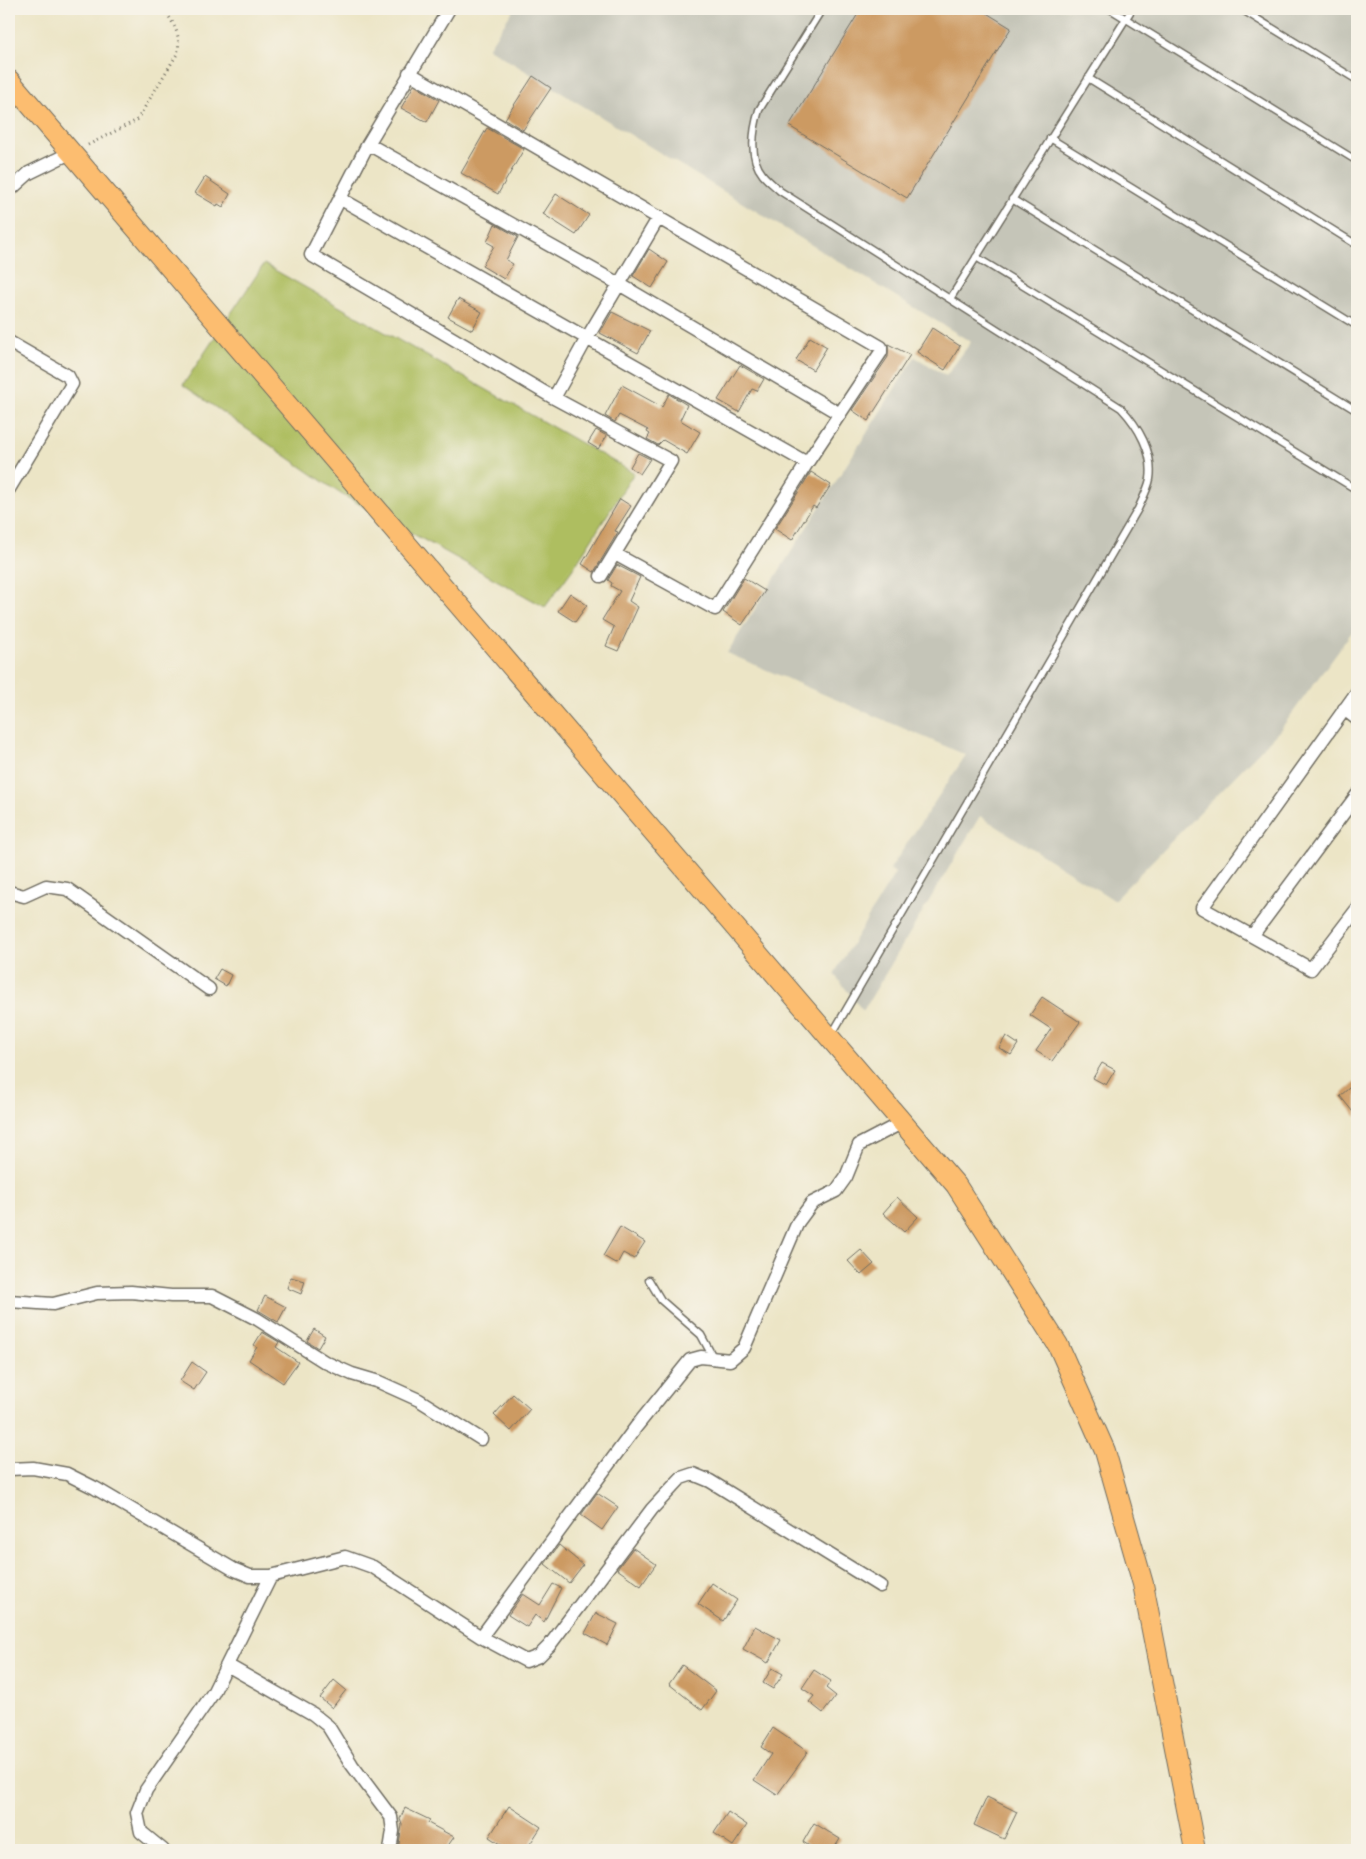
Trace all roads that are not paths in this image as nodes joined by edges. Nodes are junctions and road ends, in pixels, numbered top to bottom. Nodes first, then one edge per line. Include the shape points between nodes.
1 (450, 9) edge
2 (822, 9) edge
3 (1110, 9) edge
4 (1132, 9) edge
5 (1241, 9) edge
6 (1126, 18) junction
7 (409, 74) junction
8 (1088, 78) junction
9 (9, 80) edge
10 (1357, 80) edge
11 (1050, 138) junction
12 (368, 144) junction
13 (70, 153) junction
14 (1357, 161) edge
15 (9, 190) edge
16 (341, 199) junction
17 (1012, 199) junction
18 (659, 217) junction
19 (1357, 245) edge
20 (976, 256) junction
21 (619, 284) junction
22 (950, 299) junction
23 (1357, 326) edge
24 (587, 338) junction
25 (9, 342) edge
26 (554, 398) junction
27 (1357, 411) edge
28 (840, 414) junction
29 (807, 463) junction
30 (9, 489) edge
31 (1357, 490) edge
32 (615, 554) junction
33 (601, 576) dead end
34 (1357, 692) edge
35 (1344, 709) junction
36 (1357, 719) edge
37 (1357, 794) edge
38 (9, 892) edge
39 (1357, 909) edge
40 (1252, 936) junction
41 (209, 989) dead end
42 (830, 1036) junction
43 (904, 1122) junction
44 (649, 1280) dead end
45 (9, 1301) edge
46 (715, 1360) junction
47 (481, 1439) dead end
48 (9, 1469) edge
49 (271, 1576) junction
50 (880, 1586) dead end
51 (481, 1637) junction
52 (227, 1665) junction
53 (163, 1850) edge
54 (390, 1850) edge
55 (1195, 1850) edge

1 - 7 street
2 - 22 lane via 759,110 753,129 754,156 762,174 780,191
3 - 6 lane
4 - 6 lane
5 - 10 lane
6 - 8 lane
6 - 14 lane
7 - 12 street
7 - 18 street
8 - 11 lane
8 - 19 lane
9 - 13 main road
11 - 17 lane
11 - 23 lane
12 - 16 street
12 - 21 street
13 - 15 street via 29,173
13 - 42 main road
16 - 24 street
16 - 26 street via 311,255
17 - 20 lane
17 - 27 lane
18 - 21 street
18 - 28 street via 881,347
20 - 22 lane
20 - 31 lane
21 - 24 street
21 - 28 street
22 - 42 lane via 1121,408 1142,435 1150,464 1150,480 1138,509
24 - 26 street
24 - 29 street
25 - 30 street via 68,376 72,384
26 - 32 street via 672,461
28 - 29 street
29 - 32 street via 716,608
32 - 33 street
34 - 35 street
35 - 36 street
35 - 40 street via 1202,908
37 - 40 street
38 - 41 street via 24,896 46,886 67,889
39 - 40 street via 1310,969
42 - 43 main road
43 - 46 street via 859,1145 846,1177 836,1191 812,1202 798,1222 744,1348 730,1360
43 - 55 main road via 956,1185 1058,1344 1105,1451 1143,1584
44 - 46 lane via 660,1300 701,1334
45 - 47 street via 53,1304 97,1293 131,1292 212,1296 257,1318 325,1362 419,1400
46 - 51 street via 701,1357 690,1360 636,1427
48 - 49 street via 33,1468 67,1474 233,1569 250,1576
49 - 51 street via 345,1557 373,1567
49 - 52 street
50 - 51 street via 710,1481 693,1474 681,1478 652,1509 539,1656 526,1661
52 - 53 street via 214,1693 146,1790 137,1813 141,1832
52 - 54 street via 313,1714 328,1726 391,1817

